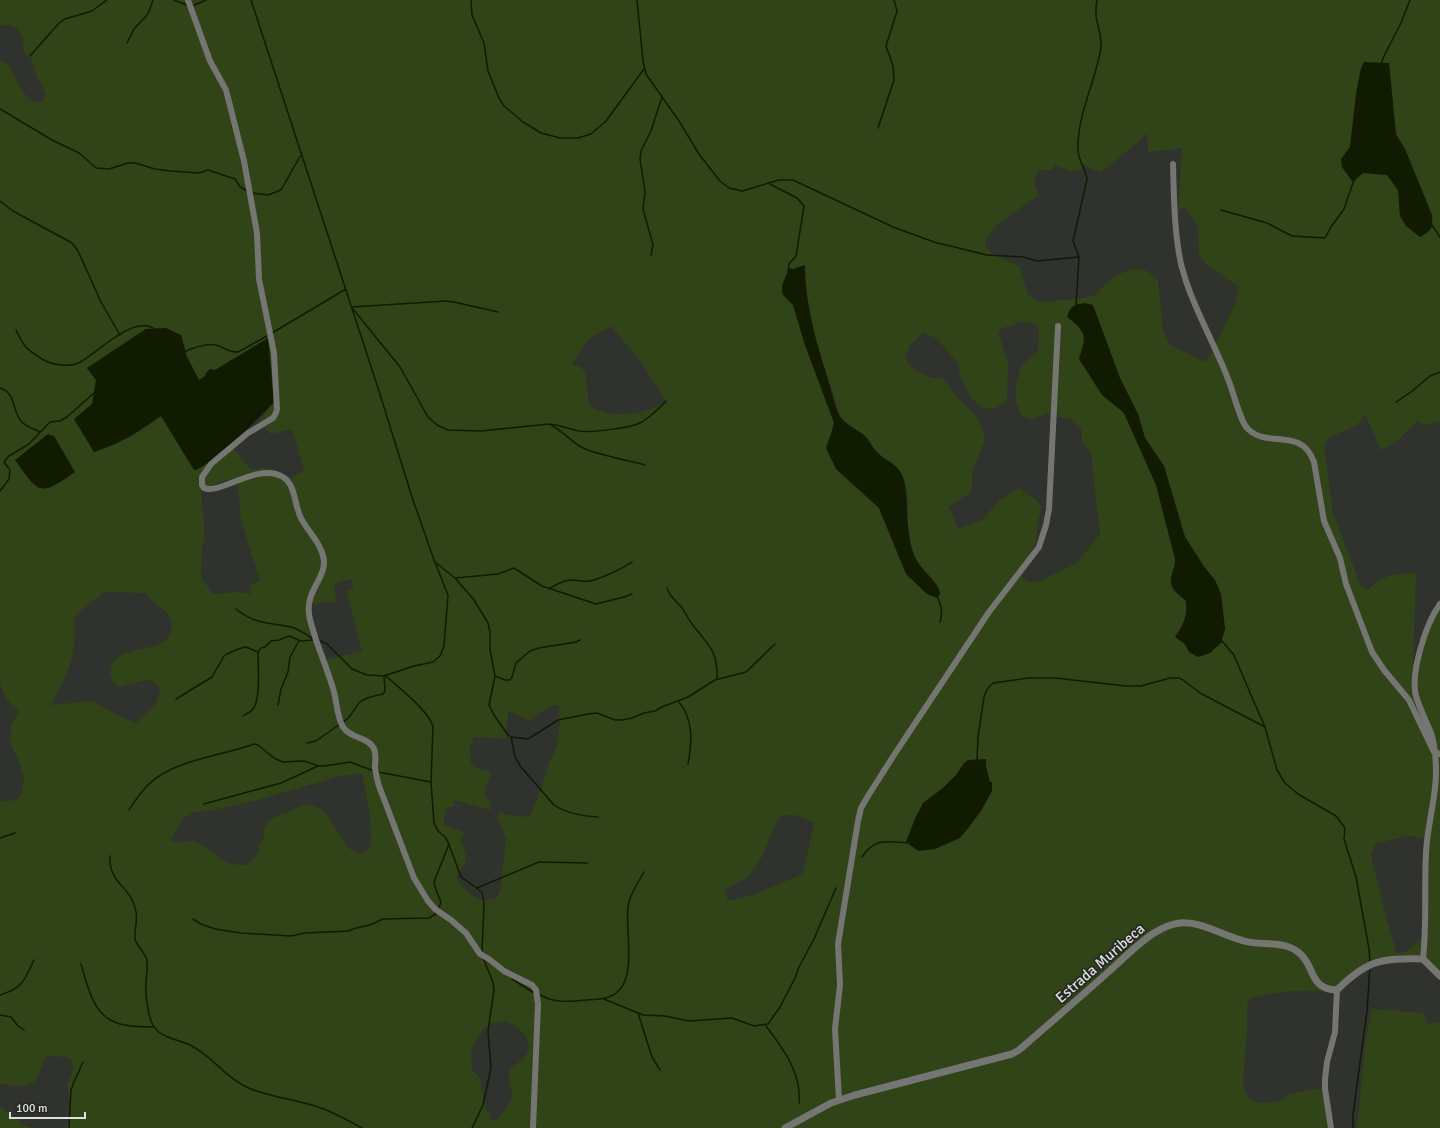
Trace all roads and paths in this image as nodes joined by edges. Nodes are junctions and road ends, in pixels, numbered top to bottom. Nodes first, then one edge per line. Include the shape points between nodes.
1 (188, 0) edge
2 (1173, 164) dead end
3 (1058, 326) dead end
4 (1440, 604) edge
5 (1437, 753) edge
6 (1423, 959) junction
7 (1440, 976) edge
8 (1337, 990) junction
9 (839, 1100) junction
10 (533, 1128) edge
11 (785, 1128) edge
12 (1331, 1128) edge

1 - 10 street via 210,61 229,99 244,161 259,250 259,279 269,323 275,368 276,413 273,418 255,428 211,464 202,477 202,485 204,488 212,489 268,473 284,477 291,486 301,517 320,548 324,562 308,610 339,716 347,731 373,747 379,786 414,878 434,909 466,933 480,954 504,971 532,985 536,990 538,1004
2 - 5 street via 1174,211 1181,263 1194,304 1226,373 1242,420 1250,431 1262,436 1298,442 1310,453 1314,462 1324,521 1340,558 1348,590 1372,652 1409,700
3 - 9 street via 1049,508 1039,547 989,612 861,808 838,944 840,985 835,1029
4 - 5 street via 1428,628 1415,676 1416,695
5 - 6 street via 1436,786 1426,852 1426,931
6 - 7 street
6 - 8 street via 1371,964 1352,976
8 - 9 street, Estrada Muribeca via 1326,989 1317,983 1310,966 1299,952 1287,947 1250,943 1198,925 1178,923 1166,926 1143,941 1012,1054
8 - 12 street via 1335,1032 1325,1079
9 - 11 street, Estrada Muribeca

